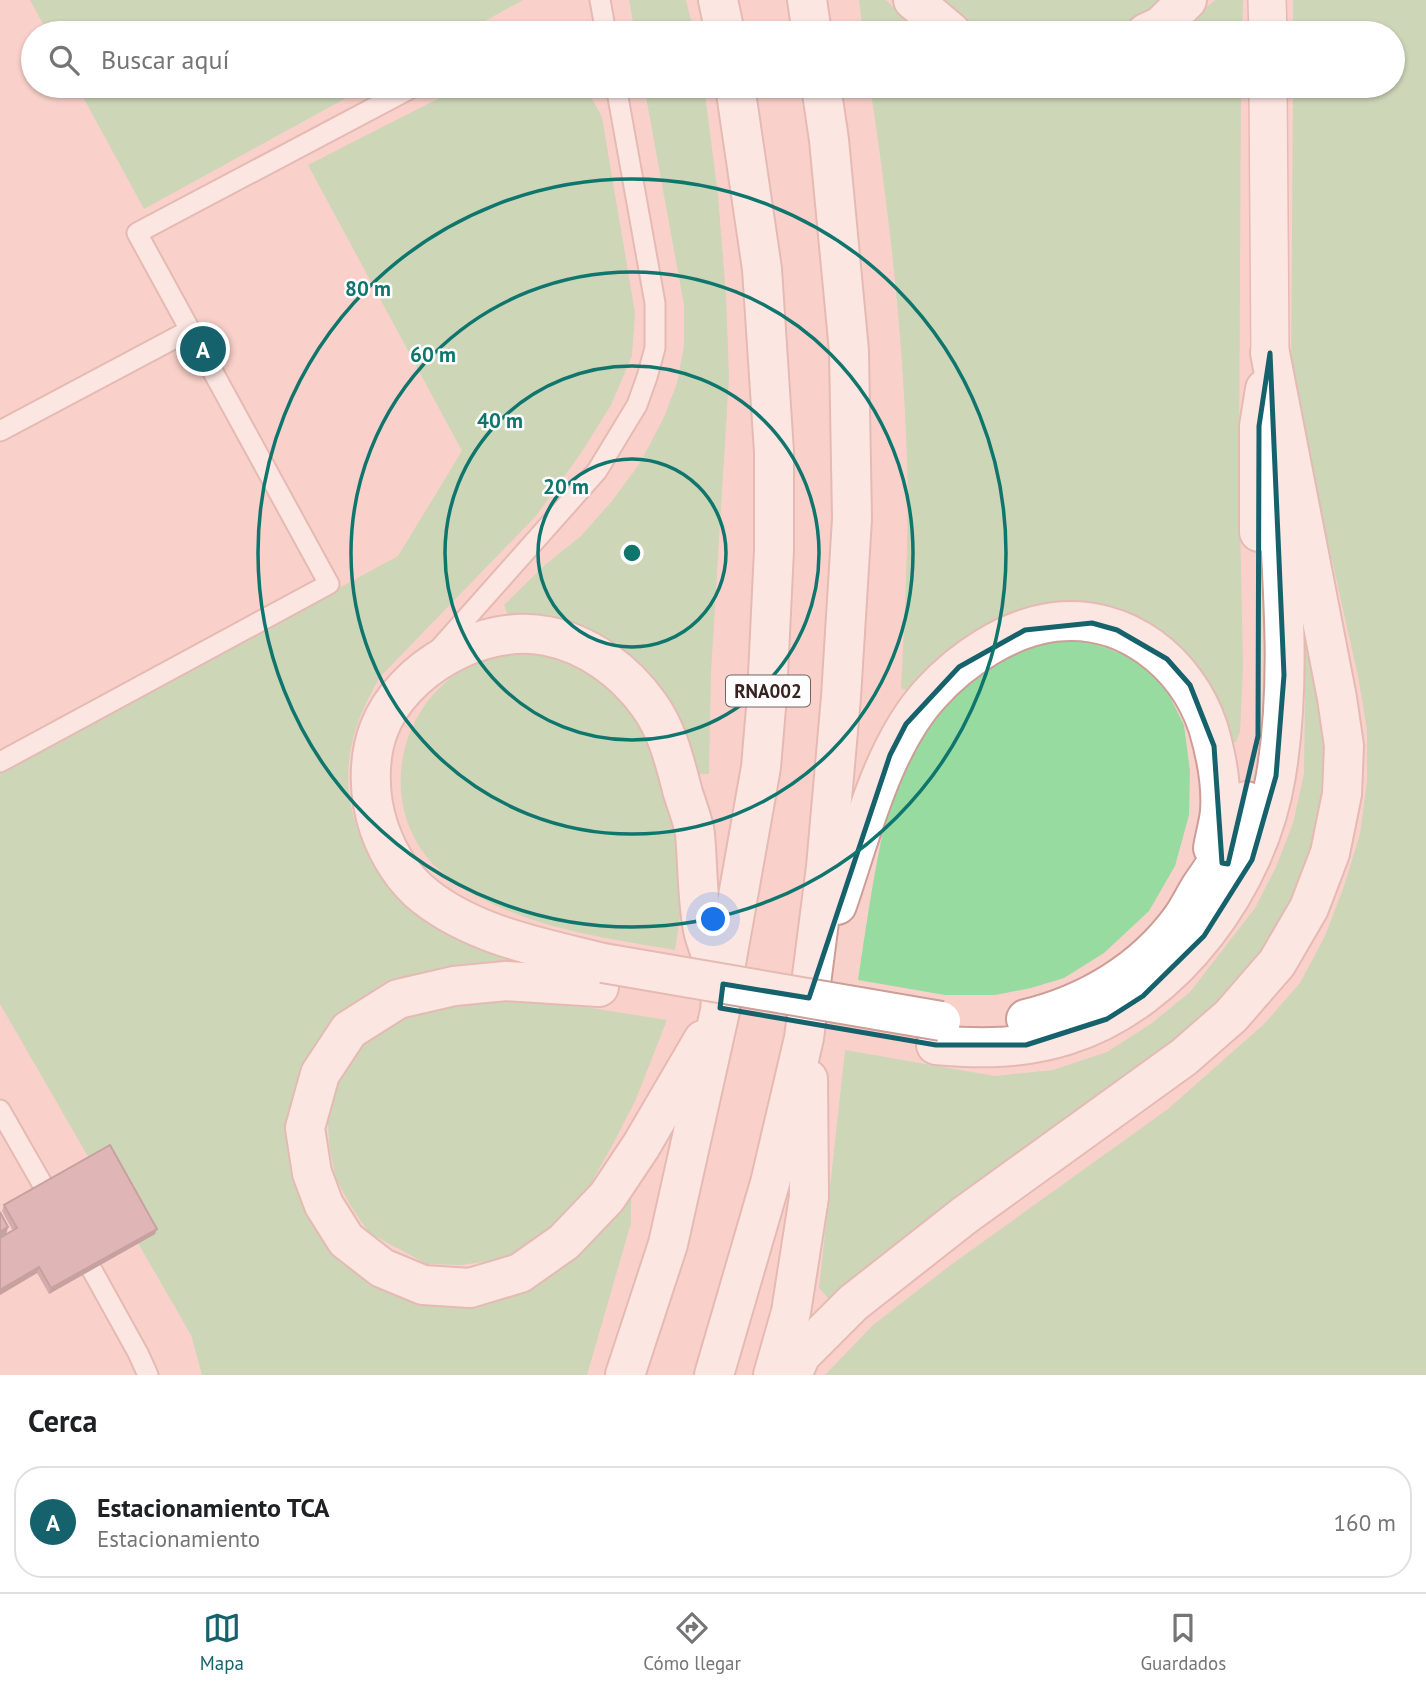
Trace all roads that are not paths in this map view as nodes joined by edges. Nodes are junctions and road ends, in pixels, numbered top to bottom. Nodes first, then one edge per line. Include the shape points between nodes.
1 (600, 0) edge
2 (718, 0) edge
3 (807, 0) edge
4 (913, 0) edge
5 (1187, 0) edge
6 (1267, 0) edge
7 (604, 21) edge
8 (722, 21) edge
9 (810, 21) edge
10 (938, 21) edge
11 (1166, 21) edge
12 (1268, 21) edge
13 (392, 98) edge
14 (617, 98) edge
15 (737, 98) edge
16 (823, 98) edge
17 (1268, 98) edge
18 (190, 330) junction
19 (1270, 352) junction
20 (0, 431) edge
21 (406, 686) junction
22 (0, 762) edge
23 (1199, 889) junction
24 (601, 975) junction
25 (811, 979) junction
26 (721, 998) junction
27 (938, 1033) junction
28 (804, 1038) junction
29 (0, 1110) edge
30 (44, 1187) edge
31 (92, 1270) edge
32 (148, 1375) edge
33 (625, 1375) edge
34 (714, 1375) edge
35 (773, 1375) edge
36 (792, 1375) edge

1 - 7 lane
2 - 8 highway
3 - 9 highway
4 - 10 highway
5 - 11 highway
6 - 12 street
13 - 18 lane via 137,233
14 - 21 lane via 655,303 655,348 637,405 597,471
15 - 26 highway, RNA002 via 762,268 774,452 774,550 761,767
16 - 25 highway, RNA002 via 849,351 852,519 841,697
17 - 19 street
18 - 20 lane
18 - 22 lane via 328,584
19 - 23 highway via 1259,426 1257,747 1243,813 1228,848
19 - 27 highway via 1284,675 1276,776 1252,860 1203,936 1143,996 1107,1019 1026,1045 980,1049
19 - 36 highway via 1344,746 1342,794 1330,853 1309,908 1277,963 1231,1016 1184,1057 965,1214 853,1303 801,1355
21 - 24 highway via 379,730 371,786 384,844 402,873 425,897 486,930
21 - 26 highway via 457,649 512,635 544,635 576,644 629,681 650,706 667,739 694,829 704,932
23 - 25 highway via 1220,810 1219,777 1208,727 1189,685 1167,659 1117,630 1092,623 1055,622 989,646 932,692 906,724 890,755
23 - 27 highway via 1157,948 1095,993 1061,1010 1027,1019
24 - 26 highway via 454,986 398,999 349,1030 320,1074 305,1128 312,1173 324,1205 346,1240 382,1268 423,1285 470,1288 520,1273 564,1242 607,1197 641,1146
24 - 27 highway
25 - 28 highway, RNA002
26 - 33 highway, RNA002 via 668,1244
28 - 34 highway, RNA002
28 - 35 highway via 809,1197 791,1312
29 - 30 lane
31 - 32 lane

